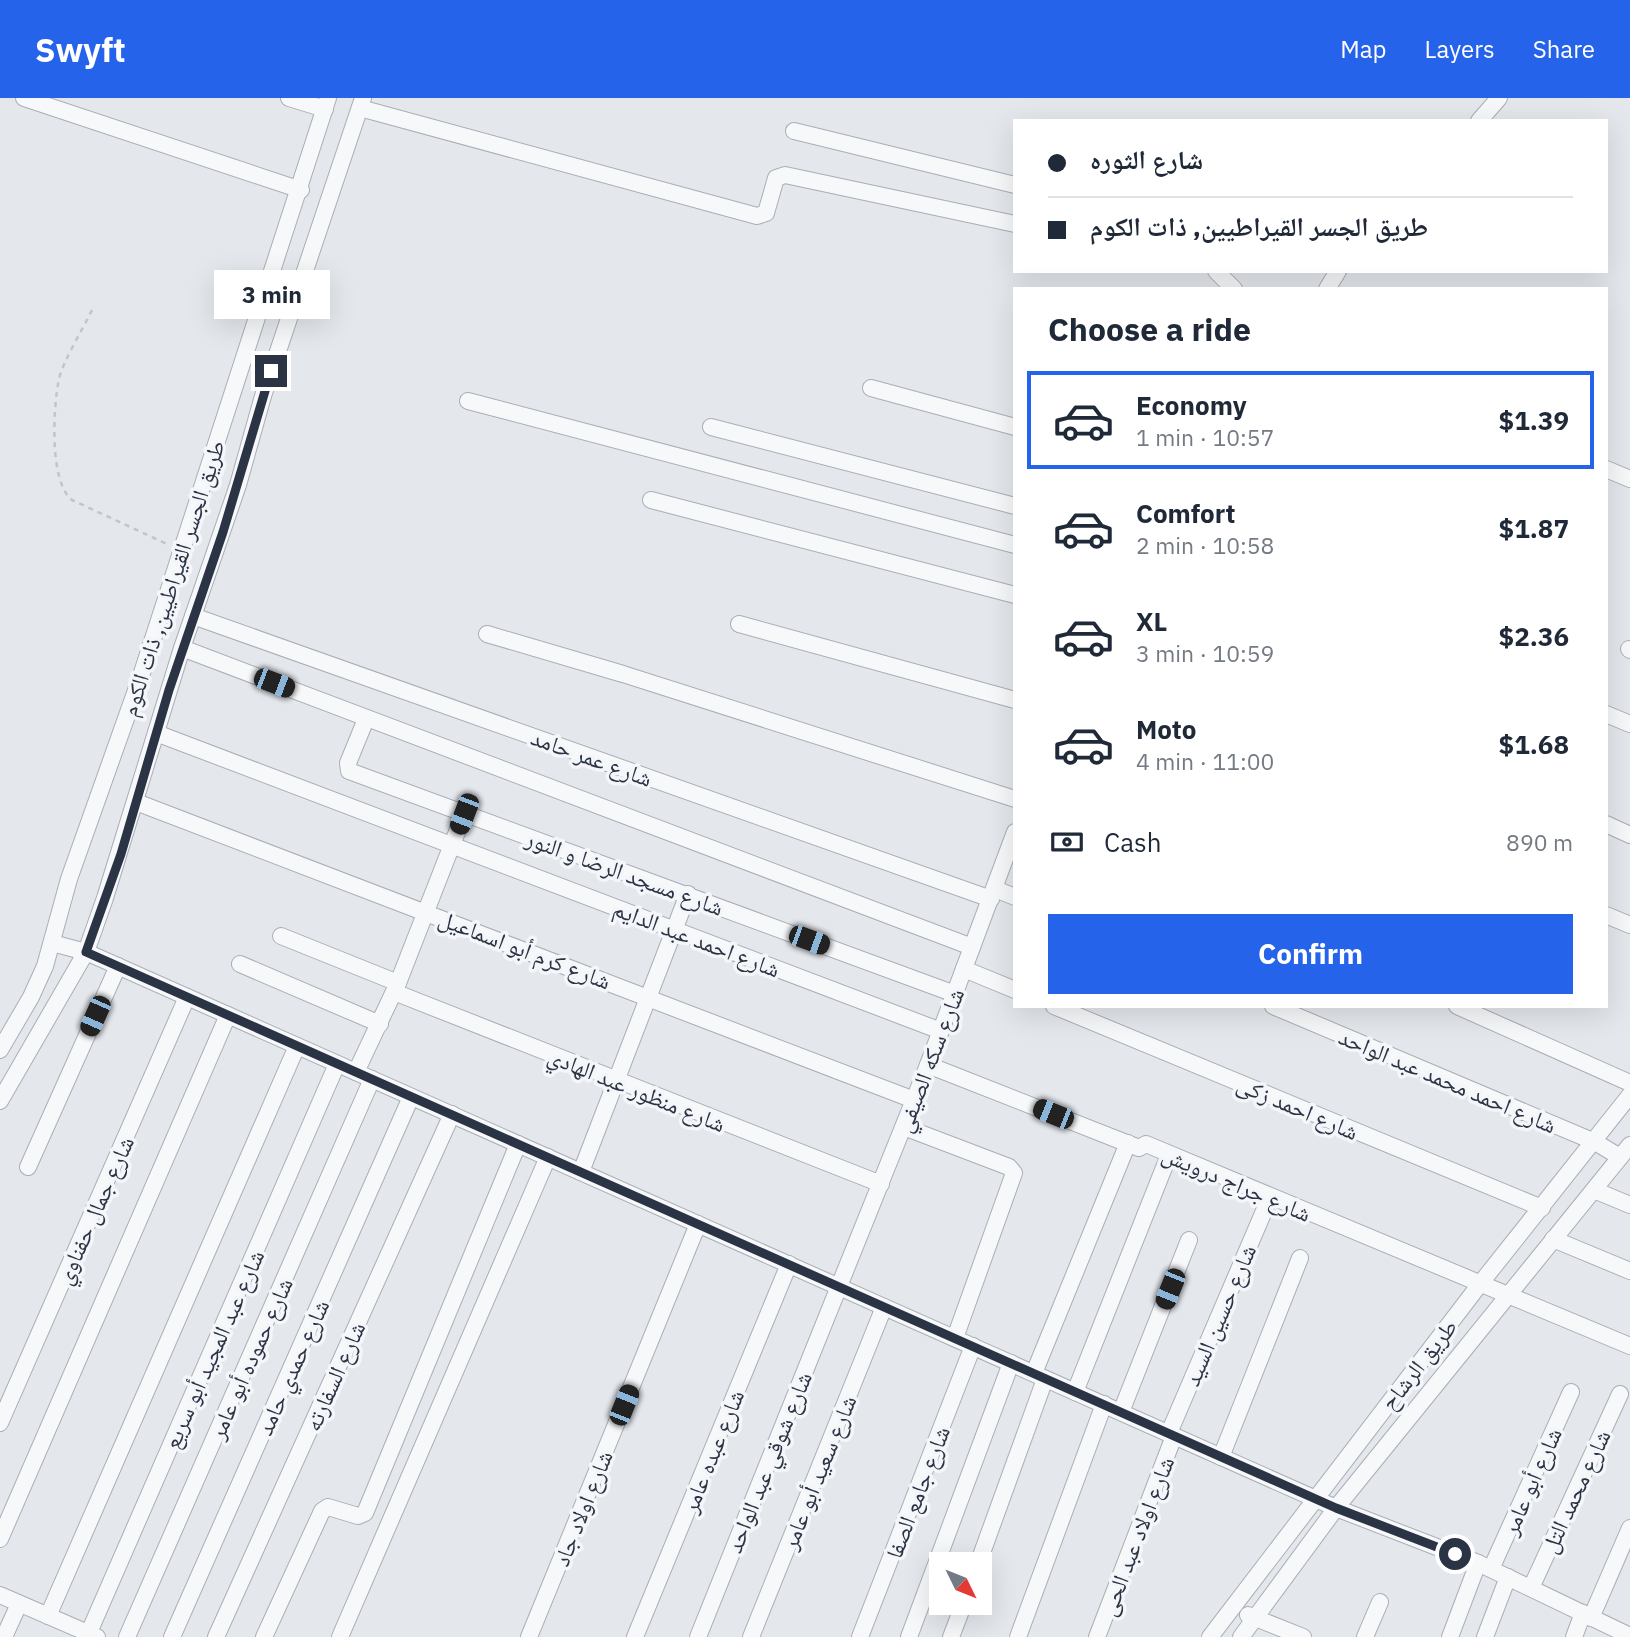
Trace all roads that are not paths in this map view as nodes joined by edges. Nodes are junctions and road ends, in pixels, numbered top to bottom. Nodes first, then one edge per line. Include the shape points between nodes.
1 (24, 98) edge
2 (289, 98) edge
3 (1499, 98) edge
4 (361, 103) edge
5 (326, 104) edge
6 (1481, 119) edge
7 (794, 131) dead end
8 (1013, 185) edge
9 (301, 190) junction
10 (1013, 224) edge
11 (1218, 273) edge
12 (1232, 287) edge
13 (871, 388) dead end
14 (468, 401) dead end
15 (1013, 425) edge
16 (711, 427) dead end
17 (1608, 470) edge
18 (1630, 479) edge
19 (651, 500) dead end
20 (1013, 505) edge
21 (1013, 544) edge
22 (1013, 594) edge
23 (193, 616) junction
24 (739, 624) dead end
25 (487, 634) dead end
26 (182, 648) junction
27 (1013, 699) edge
28 (1608, 715) edge
29 (366, 719) junction
30 (1630, 724) edge
31 (156, 733) junction
32 (1013, 798) edge
33 (136, 802) junction
34 (464, 814) junction
35 (1608, 825) edge
36 (1630, 835) edge
37 (1013, 838) edge
38 (453, 845) junction
39 (688, 894) junction
40 (993, 894) junction
41 (1013, 897) edge
42 (427, 912) junction
43 (1608, 916) edge
44 (1630, 925) edge
45 (675, 929) junction
46 (281, 936) dead end
47 (52, 943) junction
48 (972, 947) junction
49 (86, 952) junction
50 (240, 964) dead end
51 (118, 966) junction
52 (964, 969) junction
53 (396, 988) junction
54 (1013, 989) edge
55 (955, 994) junction
56 (649, 996) junction
57 (187, 997) junction
58 (1059, 1008) edge
59 (1278, 1008) edge
60 (1461, 1008) edge
61 (228, 1015) junction
62 (380, 1024) junction
63 (941, 1031) junction
64 (297, 1046) junction
65 (0, 1050) edge
66 (337, 1064) junction
67 (928, 1065) junction
68 (356, 1072) junction
69 (372, 1079) junction
70 (617, 1082) junction
71 (1630, 1083) edge
72 (1630, 1096) edge
73 (411, 1097) junction
74 (914, 1100) junction
75 (0, 1101) edge
76 (452, 1114) junction
77 (904, 1127) junction
78 (1595, 1142) junction
79 (1128, 1143) junction
80 (518, 1144) junction
81 (1169, 1155) junction
82 (548, 1157) junction
83 (1624, 1158) edge
84 (28, 1167) dead end
85 (581, 1172) junction
86 (881, 1184) junction
87 (1594, 1190) junction
88 (1270, 1197) junction
89 (1630, 1205) edge
90 (1542, 1208) junction
91 (698, 1224) junction
92 (1553, 1239) junction
93 (1189, 1240) dead end
94 (1300, 1258) dead end
95 (789, 1265) junction
96 (1630, 1271) edge
97 (1480, 1284) junction
98 (839, 1287) junction
99 (1507, 1296) junction
100 (884, 1307) junction
101 (955, 1338) junction
102 (973, 1346) junction
103 (1630, 1346) edge
104 (1011, 1363) junction
105 (1040, 1376) junction
106 (1075, 1392) junction
107 (1571, 1392) dead end
108 (1620, 1394) dead end
109 (1104, 1405) junction
110 (1121, 1412) junction
111 (0, 1423) edge
112 (1172, 1435) junction
113 (1221, 1457) junction
114 (1314, 1498) junction
115 (1336, 1508) junction
116 (1630, 1528) edge
117 (0, 1539) edge
118 (982, 1552) edge
119 (1485, 1566) junction
120 (1508, 1577) junction
121 (1531, 1588) junction
122 (0, 1595) edge
123 (1380, 1602) dead end
124 (19, 1604) junction
125 (1233, 1608) junction
126 (959, 1615) edge
127 (48, 1616) junction
128 (1587, 1616) junction
129 (1255, 1618) junction
130 (91, 1636) edge
131 (1630, 1636) edge
132 (4, 1637) edge
133 (127, 1637) edge
134 (172, 1637) edge
135 (216, 1637) edge
136 (264, 1637) edge
137 (340, 1637) edge
138 (529, 1637) edge
139 (635, 1637) edge
140 (698, 1637) edge
141 (751, 1637) edge
142 (860, 1637) edge
143 (909, 1637) edge
144 (951, 1637) edge
145 (1018, 1637) edge
146 (1097, 1637) edge
147 (1210, 1637) edge
148 (1241, 1637) edge
149 (1303, 1637) edge
150 (1365, 1637) edge
151 (1450, 1637) edge
152 (1485, 1637) edge
153 (1574, 1637) edge

1 - 9 street
2 - 5 street
3 - 6 street
4 - 10 street via 757,216 766,213 776,178 785,175
4 - 23 street, طريق الجسر القيراطيين, ذات الكوم
5 - 9 street, طريق الجسر القيراطيين, ذات الكوم
7 - 8 street
9 - 47 street, طريق الجسر القيراطيين, ذات الكوم via 60,907
11 - 12 street
13 - 15 street
14 - 21 street
16 - 20 street
17 - 18 street
19 - 22 street
23 - 26 street, طريق الجسر القيراطيين, ذات الكوم
23 - 40 street, شارع عمر حامد
24 - 27 street
25 - 32 street
26 - 29 street
26 - 31 street, طريق الجسر القيراطيين, ذات الكوم
28 - 30 street
29 - 34 street, شارع مسجد الرضا و النور via 348,762 349,771
29 - 48 street
31 - 33 street, طريق الجسر القيراطيين, ذات الكوم
31 - 38 street, شارع احمد عبد الدايم
33 - 42 street, شارع كرم أبو اسماعيل
33 - 49 street, طريق الجسر القيراطيين, ذات الكوم
34 - 38 street
34 - 39 street, شارع مسجد الرضا و النور
35 - 36 street
37 - 40 street, شارع سكه الصيفي
38 - 42 street
38 - 45 street, شارع احمد عبد الدايم
39 - 45 street
39 - 55 street, شارع مسجد الرضا و النور
40 - 41 street
40 - 48 street, شارع سكه الصيفي
42 - 53 street
42 - 56 street, شارع كرم أبو اسماعيل
43 - 44 street
45 - 56 street
45 - 63 street, شارع احمد عبد الدايم
46 - 53 street, شارع منظور عبد الهادي
47 - 49 street
47 - 65 street, طريق الجسر القيراطيين, ذات الكوم via 31,997
48 - 52 street, شارع سكه الصيفي
49 - 51 street
49 - 75 street, طريق الجسر القيراطيين, ذات الكوم
50 - 62 street
51 - 57 street
51 - 84 street
52 - 54 street
52 - 55 street, شارع سكه الصيفي
53 - 62 street
53 - 70 street, شارع منظور عبد الهادي
55 - 63 street, شارع سكه الصيفي
56 - 70 street
56 - 74 street, شارع كرم أبو اسماعيل
57 - 61 street
57 - 111 street, شارع جمال حفناوي
58 - 90 street, شارع احمد زكى
59 - 78 street, شارع احمد محمد عبد الواحد
60 - 71 street
61 - 64 street
61 - 117 street
62 - 68 street
63 - 67 street, شارع سكه الصيفي
64 - 66 street
64 - 127 street
66 - 68 street
66 - 130 street, شارع عبد المجيد أبو سريع
67 - 74 street, شارع سكه الصيفي
67 - 79 street, شارع جراج درويش
68 - 69 street
69 - 73 street
69 - 133 street, شارع حموده أبو عامر
70 - 85 street
70 - 86 street, شارع منظور عبد الهادي
72 - 78 street, طريق الرشاح
73 - 76 street
73 - 134 street, شارع حمدي حامد
74 - 77 street, شارع سكه الصيفي
76 - 80 street
76 - 135 street, شارع السفارته
77 - 86 street, شارع سكه الصيفي
77 - 101 street via 1009,1167 1014,1173
78 - 83 street, شارع احمد محمد عبد الواحد
78 - 90 street, طريق الرشاح
79 - 81 street, شارع جراج درويش via 1139,1148 1146,1144
79 - 105 street
80 - 82 street
80 - 136 street via 365,1513 322,1511
81 - 88 street, شارع جراج درويش
81 - 106 street
82 - 85 street
82 - 137 street
83 - 87 street, طريق الرشاح
85 - 91 street
86 - 98 street, شارع سكه الصيفي
87 - 89 street
87 - 92 street, طريق الرشاح
88 - 97 street, شارع جراج درويش
88 - 112 street, شارع حسين السيد
90 - 97 street, طريق الرشاح
91 - 95 street
91 - 138 street, شارع اولاد جاد
92 - 96 street
92 - 99 street, طريق الرشاح
93 - 110 street
94 - 113 street
95 - 98 street
95 - 139 street, شارع عبده عامر
97 - 99 street, شارع جراج درويش
97 - 114 street, طريق الرشاح
98 - 100 street
98 - 140 street, شارع شوقي عبد الواحد
99 - 103 street, شارع جراج درويش
99 - 115 street, طريق الرشاح
100 - 101 street
100 - 141 street, شارع سعيد أبو عامر
101 - 102 street
102 - 104 street
102 - 142 street, شارع جامع الصفا
104 - 105 street
104 - 143 street
105 - 106 street
105 - 118 street
106 - 109 street
107 - 119 street, شارع أبو عامر
108 - 121 street, شارع محمد التل
109 - 110 street
109 - 145 street
110 - 112 street
112 - 113 street
112 - 146 street, شارع اولاد عبد الحى
113 - 114 street
114 - 115 street
114 - 125 street, طريق الرشاح
115 - 119 street
115 - 129 street, طريق الرشاح
116 - 128 street
119 - 120 street
119 - 151 street, شارع أبو عامر
120 - 121 street
120 - 152 street
121 - 128 street
122 - 124 street
123 - 150 street
124 - 127 street
124 - 132 street
125 - 129 street
125 - 147 street, طريق الرشاح
126 - 144 street
127 - 130 street
128 - 131 street
128 - 153 street
129 - 148 street, طريق الرشاح
129 - 149 street

